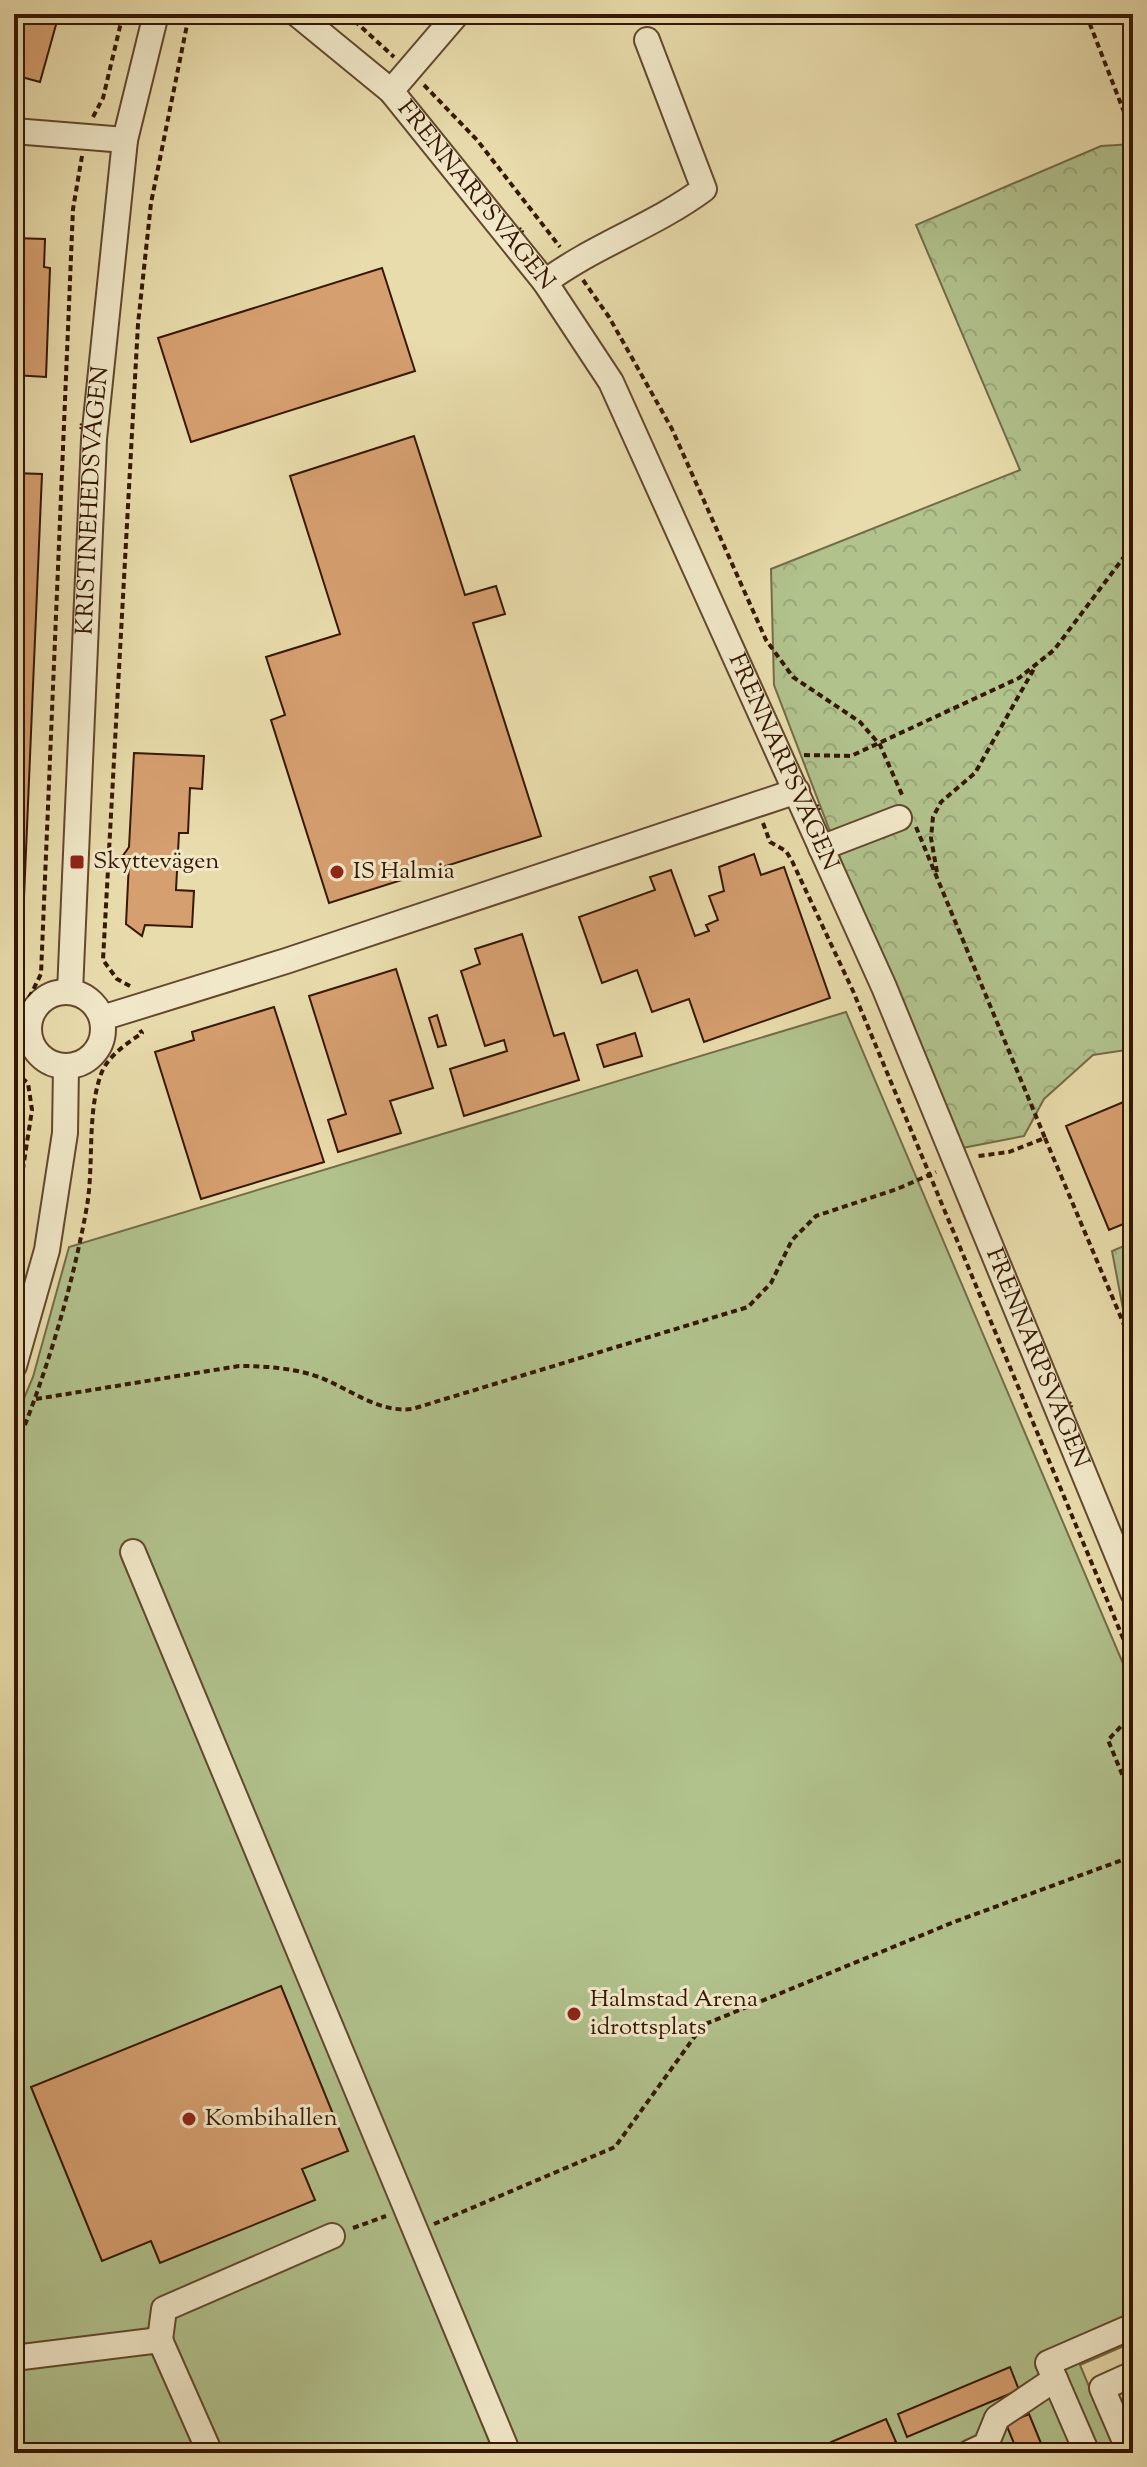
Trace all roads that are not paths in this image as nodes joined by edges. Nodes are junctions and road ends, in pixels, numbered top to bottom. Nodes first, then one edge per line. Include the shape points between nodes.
1 (156, 14) edge
2 (297, 14) edge
3 (457, 14) edge
4 (647, 40) dead end
5 (391, 91) junction
6 (14, 131) edge
7 (125, 140) junction
8 (545, 282) junction
9 (797, 791) junction
10 (905, 811) road end
11 (821, 848) junction
12 (70, 992) junction
13 (102, 1018) junction
14 (22, 1044) edge
15 (66, 1067) junction
16 (14, 1366) edge
17 (133, 1552) dead end
18 (1133, 1593) edge
19 (332, 2236) road end
20 (1133, 2326) edge
21 (160, 2340) junction
22 (14, 2358) edge
23 (1133, 2374) edge
24 (1055, 2379) junction
25 (1129, 2444) edge
26 (210, 2453) edge
27 (508, 2453) edge
28 (969, 2453) edge
29 (1087, 2453) edge

1 - 7 street, KRISTINEHEDSVÄGEN
2 - 5 street, FRENNARPSVÄGEN
3 - 5 street
4 - 8 street via 704,189
5 - 8 street, FRENNARPSVÄGEN
6 - 7 street
7 - 12 street, KRISTINEHEDSVÄGEN via 94,439
8 - 9 street, FRENNARPSVÄGEN via 611,382
9 - 11 street, FRENNARPSVÄGEN
9 - 13 street
10 - 11 street
11 - 18 street, FRENNARPSVÄGEN via 884,987
12 - 13 street via 90,1000
12 - 14 street via 39,1004
13 - 15 street via 98,1050 87,1061
14 - 15 street
15 - 16 street via 65,1133 47,1250
17 - 27 street
19 - 21 street via 164,2309
20 - 24 street via 1048,2363
21 - 22 street
21 - 26 street
23 - 25 street via 1102,2388
24 - 28 street via 997,2418 986,2445
24 - 29 street

